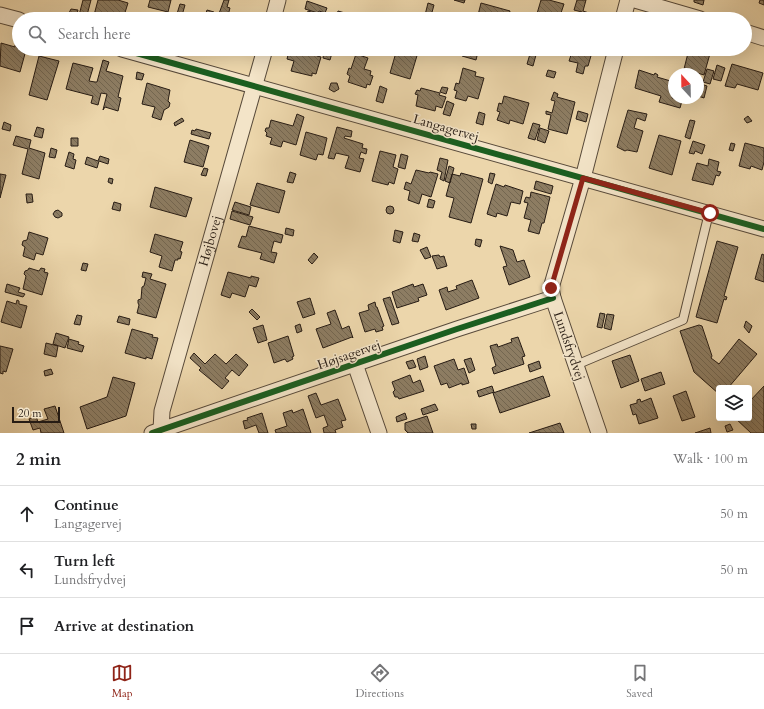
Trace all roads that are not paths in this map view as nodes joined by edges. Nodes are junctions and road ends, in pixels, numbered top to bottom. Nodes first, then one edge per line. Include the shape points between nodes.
1 (278, 0) edge
2 (628, 0) edge
3 (635, 0) edge
4 (275, 12) edge
5 (625, 12) edge
6 (676, 12) edge
7 (0, 15) edge
8 (12, 18) edge
9 (752, 34) edge
10 (764, 38) edge
11 (147, 56) edge
12 (263, 56) edge
13 (614, 56) edge
14 (254, 86) junction
15 (583, 178) junction
16 (710, 213) junction
17 (764, 229) edge
18 (553, 298) junction
19 (356, 364) junction
20 (576, 365) junction
21 (158, 432) edge
22 (379, 433) edge
23 (599, 433) edge

1 - 4 street
2 - 5 street
3 - 6 street
7 - 8 street
9 - 10 street
11 - 14 street, Langagervej
12 - 14 street, Højbovej
13 - 15 street, Lundsfrydvej
14 - 15 street, Langagervej
14 - 21 street, Højbovej
15 - 16 street, Langagervej
15 - 18 street, Lundsfrydvej via 551,288
16 - 17 street, Langagervej
16 - 20 lane via 682,320
18 - 19 street, Højsagervej
18 - 20 street, Lundsfrydvej
19 - 21 street, Højsagervej
19 - 22 street
20 - 23 street, Lundsfrydvej

